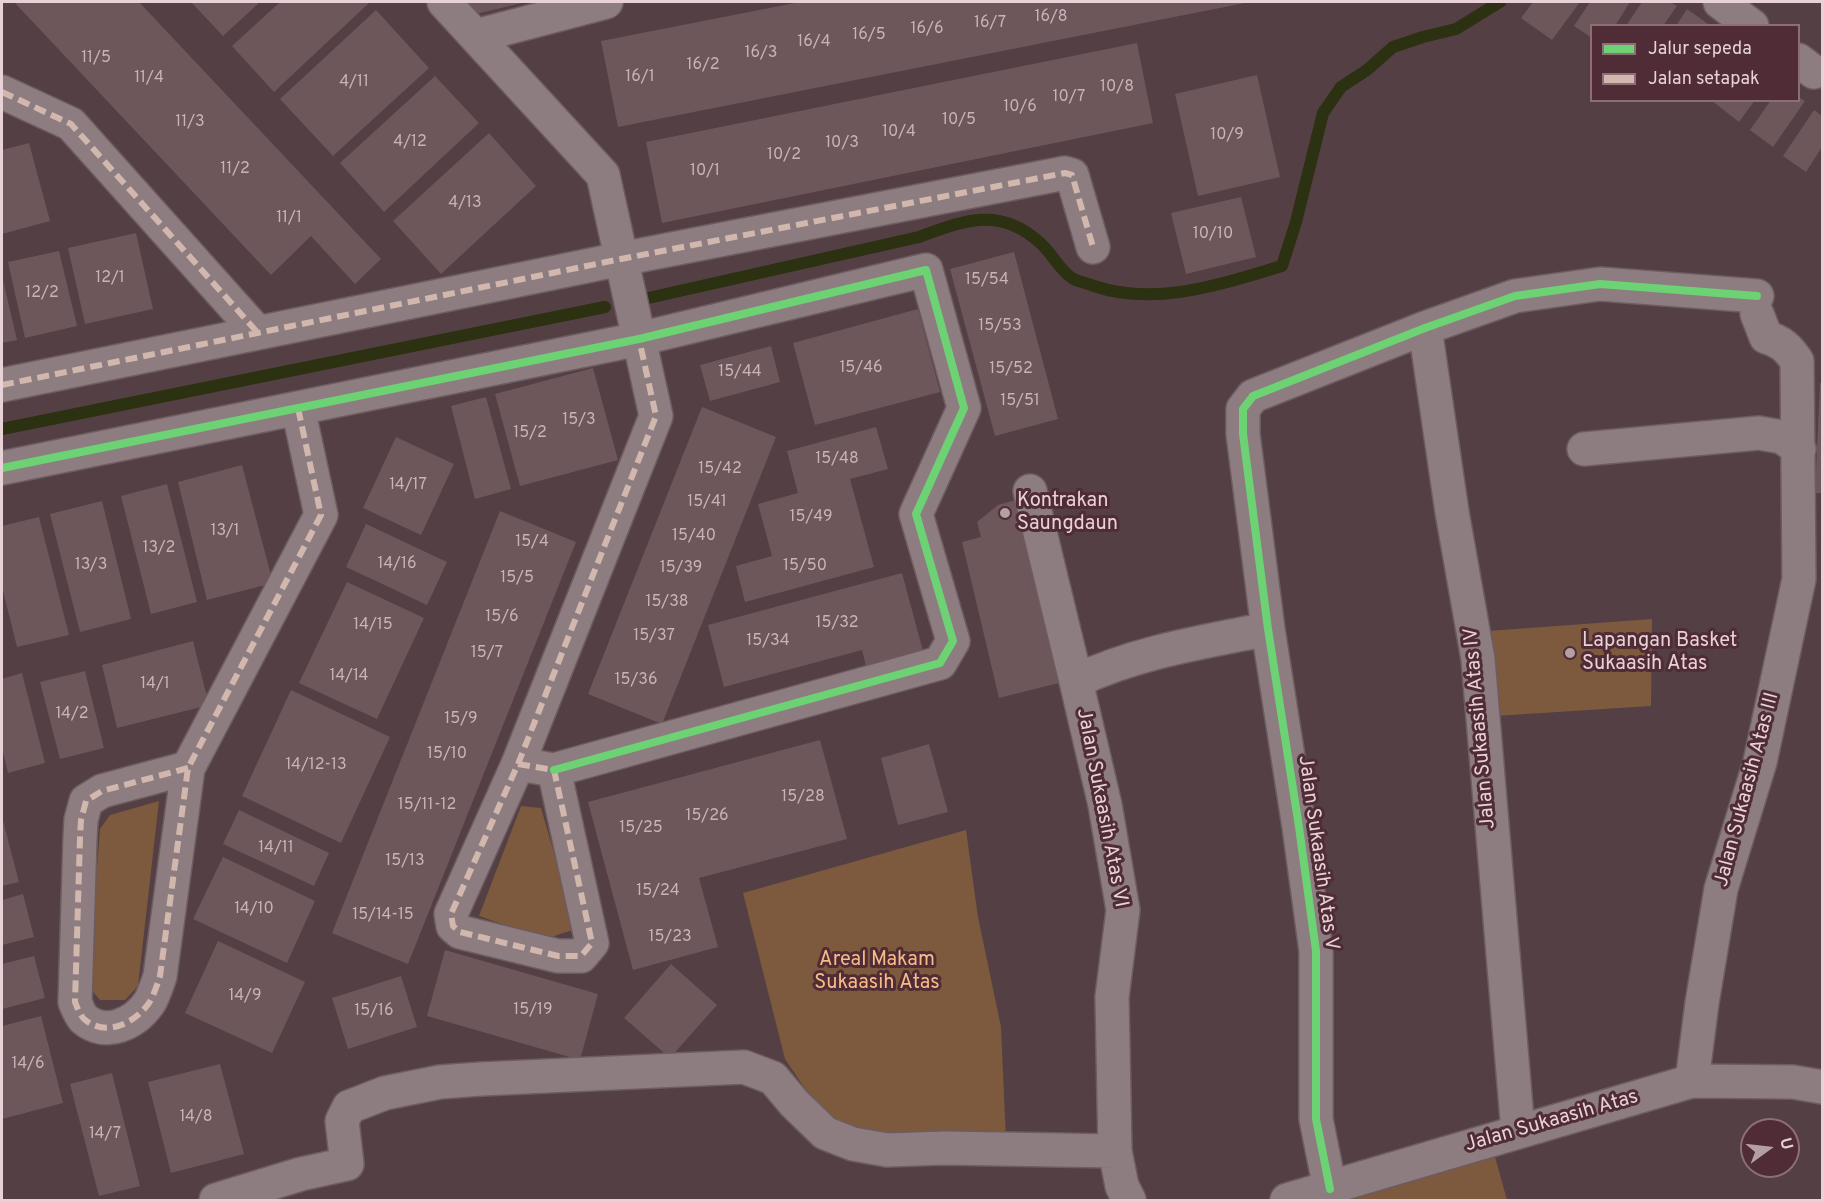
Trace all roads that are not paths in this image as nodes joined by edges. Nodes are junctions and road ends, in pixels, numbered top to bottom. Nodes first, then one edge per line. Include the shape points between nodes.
1 (444, 2) edge
2 (606, 2) edge
3 (1720, 2) edge
4 (1749, 24) edge
5 (476, 36) junction
6 (2, 93) edge
7 (1093, 247) dead end
8 (621, 259) junction
9 (1425, 328) junction
10 (258, 333) junction
11 (639, 339) junction
12 (2, 385) edge
13 (298, 408) junction
14 (1799, 438) junction
15 (1584, 449) dead end
16 (2, 468) edge
17 (1030, 491) dead end
18 (1811, 515) edge
19 (1268, 629) junction
20 (1076, 681) junction
21 (518, 764) junction
22 (188, 768) junction
23 (554, 770) junction
24 (1692, 1081) junction
25 (1822, 1087) edge
26 (1518, 1131) junction
27 (1115, 1150) junction
28 (1330, 1189) junction
29 (216, 1200) edge
30 (1129, 1200) edge
31 (1287, 1200) edge

1 - 5 street
2 - 5 street
3 - 4 street
5 - 8 street via 603,175
6 - 10 street via 71,124
7 - 8 street via 1072,175 1065,173
8 - 10 street
8 - 11 street
9 - 14 street, Jalan Sukaasih Atas III via 1515,296 1600,284 1757,305 1766,337 1788,348 1797,361
9 - 19 street, Jalan Sukaasih Atas V via 1253,396 1243,409
9 - 26 street, Jalan Sukaasih Atas IV via 1478,659
10 - 12 street
11 - 13 street
11 - 21 street via 656,416
11 - 23 street via 926,270 964,408 916,514 953,641 940,663
13 - 16 street
13 - 22 street via 321,515
14 - 15 street via 1759,432
14 - 18 street, Jalan Sukaasih Atas III
17 - 20 street, Jalan Sukaasih Atas VI
18 - 24 street, Jalan Sukaasih Atas III via 1760,762 1721,889
19 - 20 street, Jalan Sukaasih Atas VI via 1156,652
19 - 28 street, Jalan Sukaasih Atas V via 1316,951 1316,1119
20 - 27 street, Jalan Sukaasih Atas VI via 1105,805 1123,910 1112,997
21 - 23 street
21 - 23 street via 451,914 453,926 460,932 558,956 581,956 592,943
22 - 22 street via 160,976 150,1001 138,1017 122,1026 101,1028 83,1018 75,1002 81,820 86,801 102,791
24 - 25 street, Jalan Sukaasih Atas via 1793,1082
24 - 26 street, Jalan Sukaasih Atas
26 - 28 street, Jalan Sukaasih Atas
27 - 29 street via 887,1150 853,1144 825,1133 773,1078 744,1067 481,1079 385,1093 349,1107 342,1121 347,1164
27 - 30 street
28 - 31 street, Jalan Sukaasih Atas

